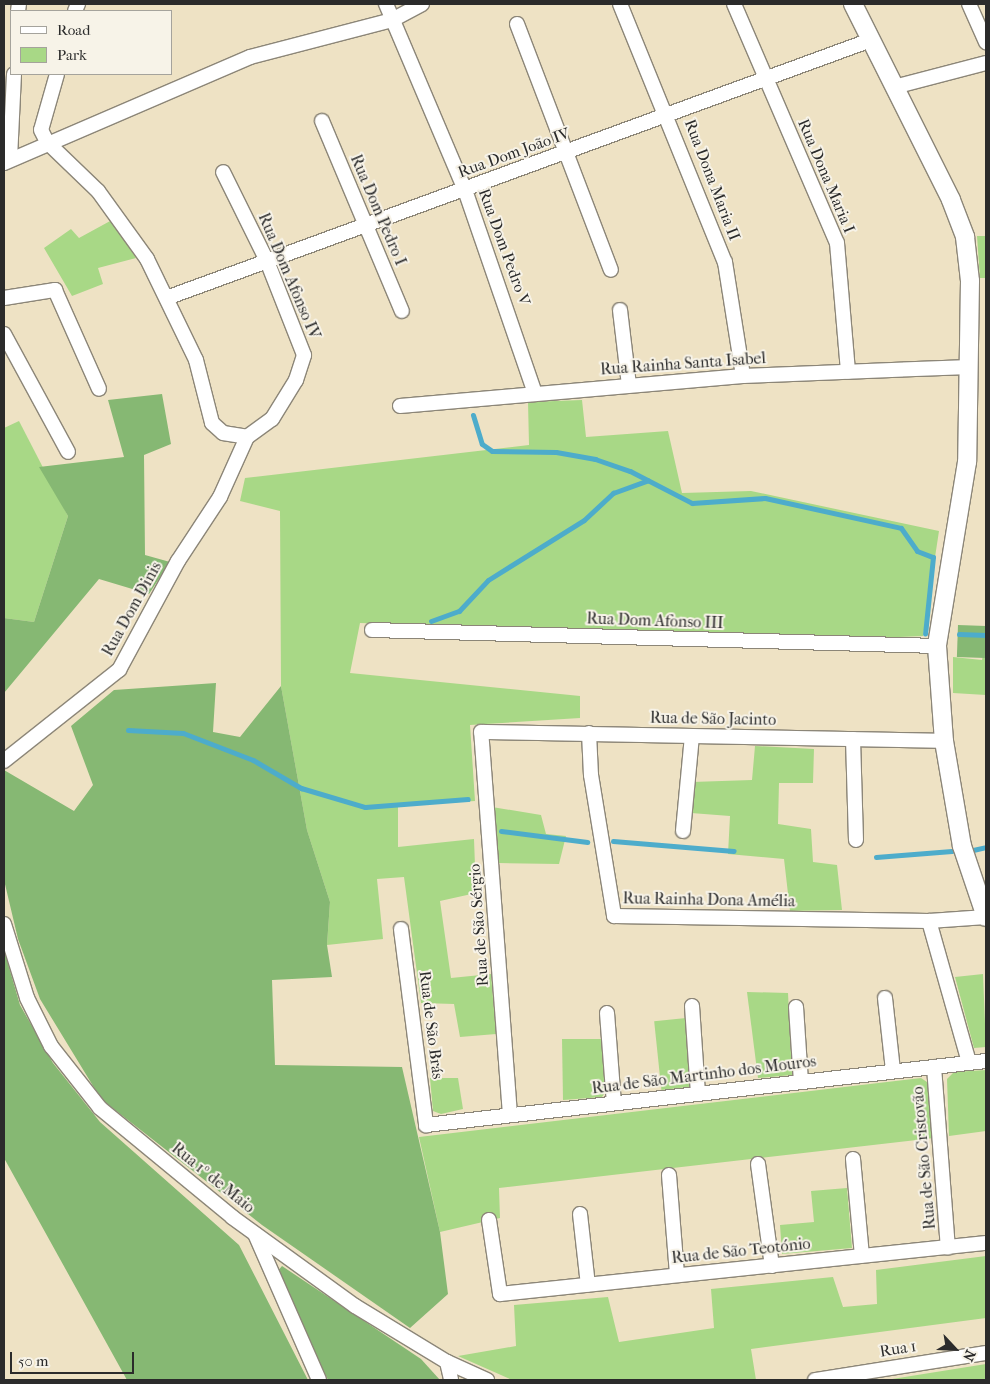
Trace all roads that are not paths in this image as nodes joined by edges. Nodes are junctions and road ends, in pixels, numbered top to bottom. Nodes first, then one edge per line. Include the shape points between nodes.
1 (386, 4) edge
2 (422, 4) edge
3 (620, 4) edge
4 (734, 4) edge
5 (853, 4) edge
6 (969, 4) edge
7 (392, 20) junction
8 (517, 24) dead end
9 (871, 40) junction
10 (986, 42) edge
11 (986, 62) edge
12 (14, 75) edge
13 (57, 75) edge
14 (766, 81) junction
15 (894, 86) junction
16 (668, 116) junction
17 (322, 121) dead end
18 (48, 142) junction
19 (568, 153) junction
20 (7, 161) edge
21 (223, 172) dead end
22 (465, 190) junction
23 (364, 226) junction
24 (267, 261) junction
25 (611, 270) dead end
26 (169, 297) junction
27 (4, 298) edge
28 (620, 310) dead end
29 (402, 311) dead end
30 (4, 334) edge
31 (970, 367) junction
32 (848, 372) junction
33 (743, 376) junction
34 (629, 385) junction
35 (99, 389) dead end
36 (534, 393) junction
37 (400, 406) dead end
38 (247, 437) junction
39 (68, 452) dead end
40 (372, 630) dead end
41 (936, 646) junction
42 (481, 732) joint
43 (589, 733) junction
44 (692, 736) junction
45 (853, 739) junction
46 (944, 741) junction
47 (4, 761) edge
48 (683, 831) dead end
49 (856, 840) dead end
50 (986, 917) edge
51 (930, 921) junction
52 (4, 924) edge
53 (401, 929) dead end
54 (885, 998) dead end
55 (692, 1006) dead end
56 (796, 1007) dead end
57 (607, 1013) dead end
58 (986, 1061) edge
59 (969, 1062) junction
60 (934, 1066) junction
61 (892, 1071) junction
62 (801, 1082) junction
63 (698, 1094) junction
64 (614, 1103) junction
65 (510, 1115) junction
66 (426, 1125) joint
67 (853, 1159) dead end
68 (758, 1164) dead end
69 (669, 1175) dead end
70 (580, 1214) dead end
71 (489, 1220) dead end
72 (254, 1233) junction
73 (986, 1243) edge
74 (948, 1247) junction
75 (862, 1256) junction
76 (772, 1266) junction
77 (677, 1275) junction
78 (588, 1285) junction
79 (986, 1353) edge
80 (446, 1362) junction
81 (320, 1380) edge
82 (450, 1380) edge
83 (487, 1380) edge
84 (815, 1380) edge

1 - 7 street, Rua Dom Pedro V
2 - 7 street
3 - 16 street, Rua Dona Maria II
4 - 14 street, Rua Dona Maria I
5 - 9 street
6 - 10 street
7 - 18 street via 250,57
7 - 22 street, Rua Dom Pedro V
8 - 19 street
9 - 14 street, Rua Dom João IV
9 - 15 street
11 - 15 street
12 - 20 street
13 - 18 street via 41,130
14 - 16 street, Rua Dom João IV
14 - 32 street, Rua Dona Maria I via 837,243
15 - 31 street via 965,237
16 - 19 street, Rua Dom João IV
16 - 33 street, Rua Dona Maria II via 725,262
17 - 23 street, Rua Dom Pedro I
18 - 20 street
18 - 26 street via 98,191
19 - 22 street, Rua Dom João IV
19 - 25 street
21 - 24 street, Rua Dom Afonso IV
22 - 23 street, Rua Dom João IV
22 - 36 street, Rua Dom Pedro V
23 - 24 street, Rua Dom João IV
23 - 29 street, Rua Dom Pedro I
24 - 26 street, Rua Dom João IV
24 - 38 street, Rua Dom Afonso IV via 304,355 296,380 272,419
26 - 38 street via 196,360 212,423 223,433
27 - 35 street via 55,290
28 - 34 street
30 - 39 street
31 - 32 street, Rua Rainha Santa Isabel
31 - 41 street via 966,464
32 - 33 street, Rua Rainha Santa Isabel
33 - 34 street, Rua Rainha Santa Isabel
34 - 36 street, Rua Rainha Santa Isabel
36 - 37 street, Rua Rainha Santa Isabel
38 - 47 street, Rua Dom Dinis via 220,497 178,561 119,670
40 - 41 street, Rua Dom Afonso III
41 - 46 street
42 - 43 street, Rua de São Jacinto
42 - 65 street, Rua de São Sérgio
43 - 44 street, Rua de São Jacinto
43 - 51 street, Rua Rainha Dona Amélia via 591,775 614,916
44 - 45 street, Rua de São Jacinto
44 - 48 street
45 - 46 street, Rua de São Jacinto
45 - 49 street
46 - 50 street via 962,846
50 - 51 street, Rua Rainha Dona Amélia
51 - 59 street
52 - 72 street, Rua 1º de Maio via 27,998 51,1046 100,1108
53 - 66 street, Rua de São Brás
54 - 61 street
55 - 63 street
56 - 62 street
57 - 64 street
58 - 59 street, Rua de São Martinho dos Mouros
59 - 60 street, Rua de São Martinho dos Mouros
60 - 61 street, Rua de São Martinho dos Mouros
60 - 74 street, Rua de São Cristovão
61 - 62 street, Rua de São Martinho dos Mouros
62 - 63 street, Rua de São Martinho dos Mouros
63 - 64 street, Rua de São Martinho dos Mouros
64 - 65 street, Rua de São Martinho dos Mouros
65 - 66 street, Rua de São Martinho dos Mouros
67 - 75 street
68 - 76 street
69 - 77 street
70 - 78 street
71 - 78 street, Rua de São Teotónio via 500,1294
72 - 80 street, Rua 1º de Maio via 355,1306
72 - 81 street
73 - 74 street, Rua de São Teotónio
74 - 75 street, Rua de São Teotónio
75 - 76 street, Rua de São Teotónio
76 - 77 street, Rua de São Teotónio
77 - 78 street, Rua de São Teotónio
79 - 84 street, Rua 1
80 - 82 street
80 - 83 street, Rua 1º de Maio

